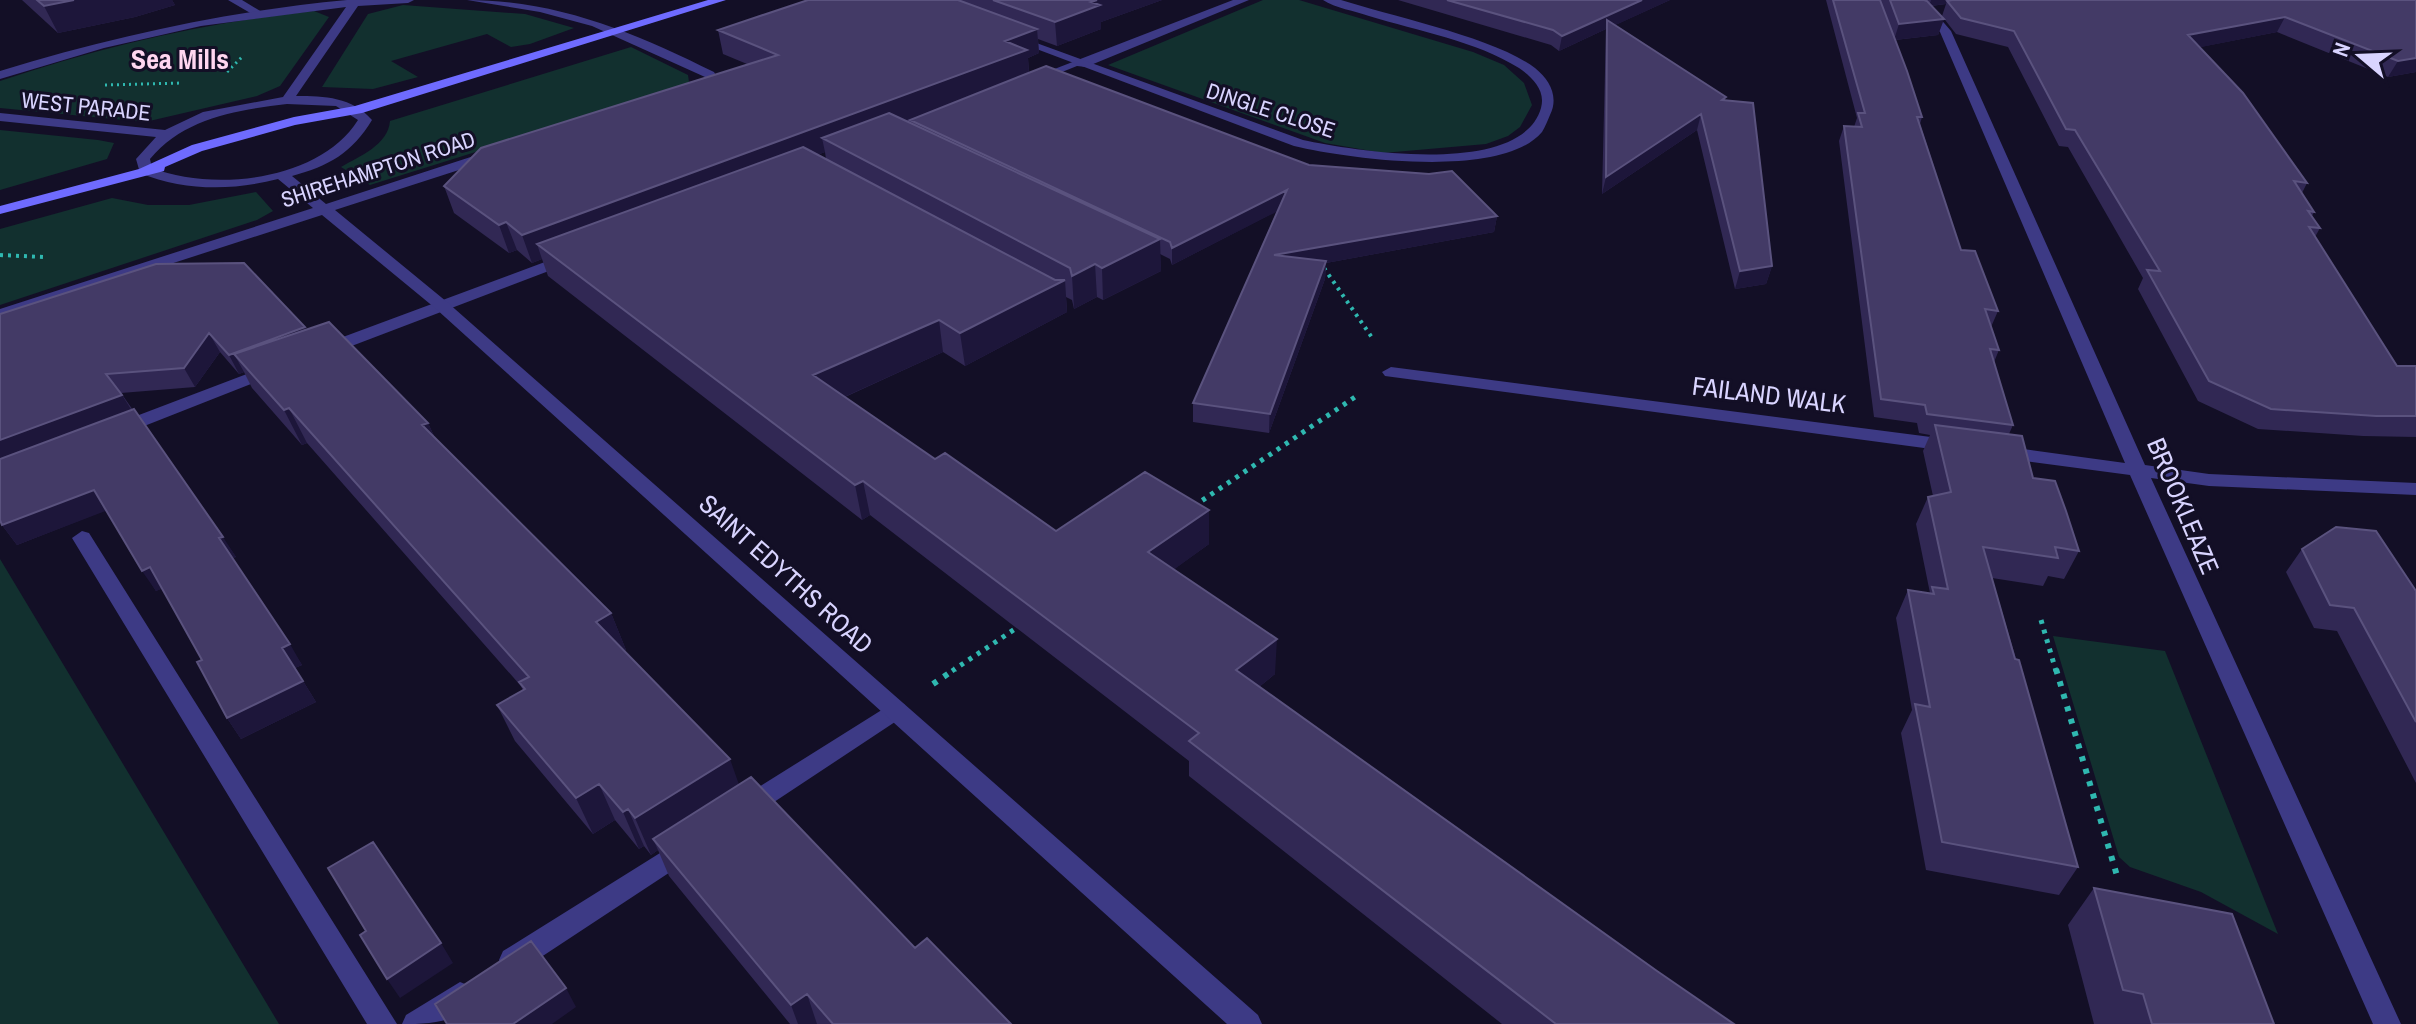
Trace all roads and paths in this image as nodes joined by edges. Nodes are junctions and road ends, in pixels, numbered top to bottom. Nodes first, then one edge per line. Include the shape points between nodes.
1 (234, 0) edge
2 (408, 0) edge
3 (473, 0) edge
4 (720, 0) edge
5 (1243, 0) edge
6 (1329, 0) edge
7 (1891, 0) edge
8 (355, 1) edge
9 (256, 12) junction
10 (621, 31) junction
11 (1002, 34) edge
12 (1080, 63) junction
13 (0, 75) edge
14 (188, 82) dead end
15 (1021, 85) edge
16 (99, 86) dead end
17 (685, 93) edge
18 (287, 100) junction
19 (357, 110) junction
20 (0, 117) edge
21 (167, 134) junction
22 (504, 151) edge
23 (145, 170) junction
24 (281, 174) junction
25 (322, 209) junction
26 (0, 210) edge
27 (589, 250) edge
28 (1319, 262) edge
29 (441, 305) junction
30 (0, 314) edge
31 (1391, 372) junction
32 (103, 435) edge
33 (2140, 470) junction
34 (2416, 489) edge
35 (1183, 514) edge
36 (82, 538) dead end
37 (2041, 620) dead end
38 (1027, 621) edge
39 (896, 710) junction
40 (2118, 879) dead end
41 (383, 1024) edge
42 (416, 1024) edge
43 (1248, 1024) edge
44 (2387, 1024) edge

1 - 9 street
2 - 8 street
3 - 10 street via 558,10
4 - 10 main road
5 - 12 street
6 - 12 street, DINGLE CLOSE via 1498,52 1524,65 1543,81 1549,102 1545,123 1528,140 1490,152 1395,158 1334,153
7 - 33 street, BROOKLEAZE via 1935,11
8 - 9 street
8 - 18 street
9 - 13 street via 136,35
10 - 17 street via 710,75 713,81
10 - 19 main road
11 - 12 street, DINGLE CLOSE
12 - 15 street
14 - 16 path
18 - 19 street via 341,103
18 - 21 street via 222,112
19 - 23 main road via 308,131
19 - 24 street via 365,120 361,133 344,148
20 - 21 street, WEST PARADE
21 - 23 street via 143,159
22 - 25 street, SHIREHAMPTON ROAD
23 - 24 street via 170,181 211,185
23 - 26 main road
24 - 25 street, SAINT EDYTHS ROAD
25 - 29 street, SAINT EDYTHS ROAD
25 - 30 street, SHIREHAMPTON ROAD
27 - 29 street
28 - 31 path
29 - 32 street
29 - 39 street, SAINT EDYTHS ROAD
31 - 33 street, FAILAND WALK
31 - 35 path
33 - 34 street, FAILAND WALK via 2209,480
33 - 44 street, BROOKLEAZE
36 - 41 street
37 - 40 path
38 - 39 path
39 - 42 street
39 - 43 street, SAINT EDYTHS ROAD

